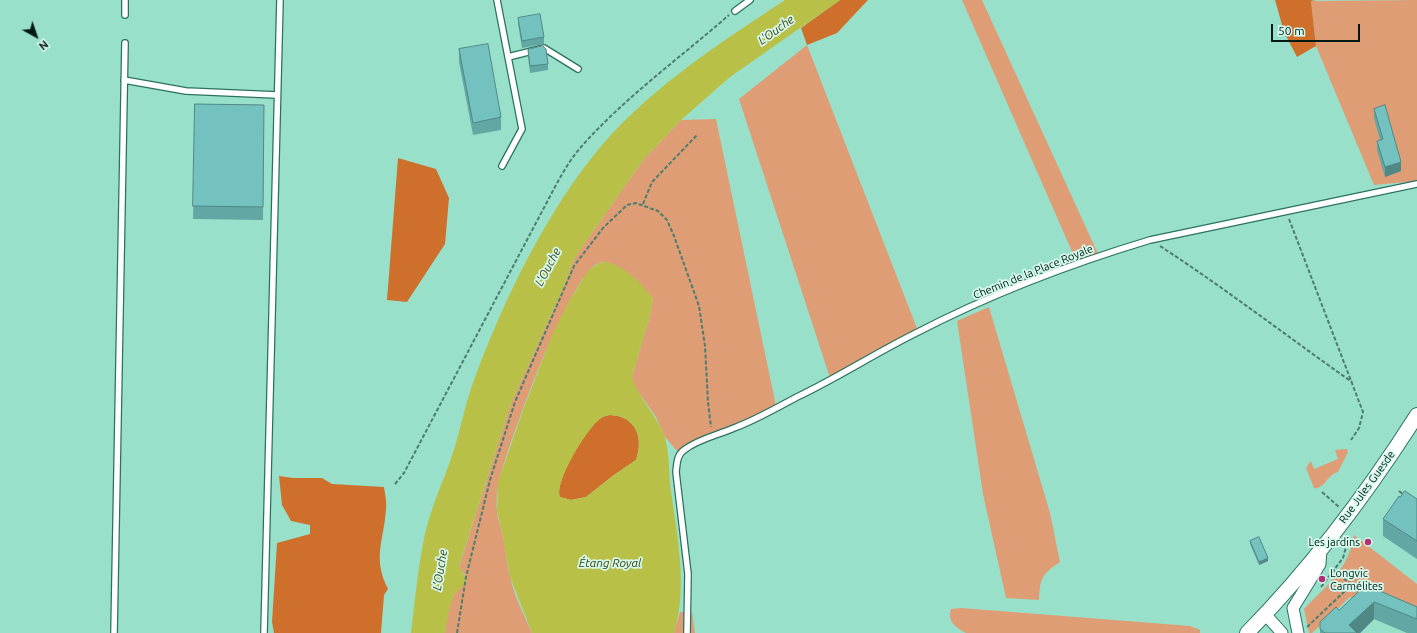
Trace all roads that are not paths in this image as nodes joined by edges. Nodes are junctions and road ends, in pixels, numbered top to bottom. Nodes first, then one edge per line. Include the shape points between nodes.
1 (125, 0) edge
2 (280, 0) edge
3 (498, 0) edge
4 (750, 0) edge
5 (735, 11) road end
6 (125, 15) dead end
7 (125, 43) dead end
8 (508, 57) junction
9 (578, 69) dead end
10 (124, 80) junction
11 (277, 95) junction
12 (502, 166) dead end
13 (1417, 184) edge
14 (1417, 415) edge
15 (1321, 548) junction
16 (1265, 614) junction
17 (1302, 631) edge
18 (1251, 632) edge
19 (114, 633) edge
20 (264, 633) edge
21 (687, 633) edge
22 (1282, 633) edge

1 - 6 lane
2 - 11 lane
3 - 8 lane
4 - 5 lane
7 - 10 lane
8 - 9 lane via 544,48
8 - 12 lane via 522,129
10 - 11 lane via 186,91
10 - 19 lane
11 - 20 lane
13 - 21 lane, Chemin de la Place Royale via 1150,240 1077,264 914,333 815,389 736,428 691,445 678,459 676,472 688,574
14 - 15 street, Rue Jules Guesde via 1362,496
15 - 16 street, Rue Jules Guesde
15 - 17 street via 1320,564 1293,608
16 - 18 street, Rue Jules Guesde
16 - 22 street

